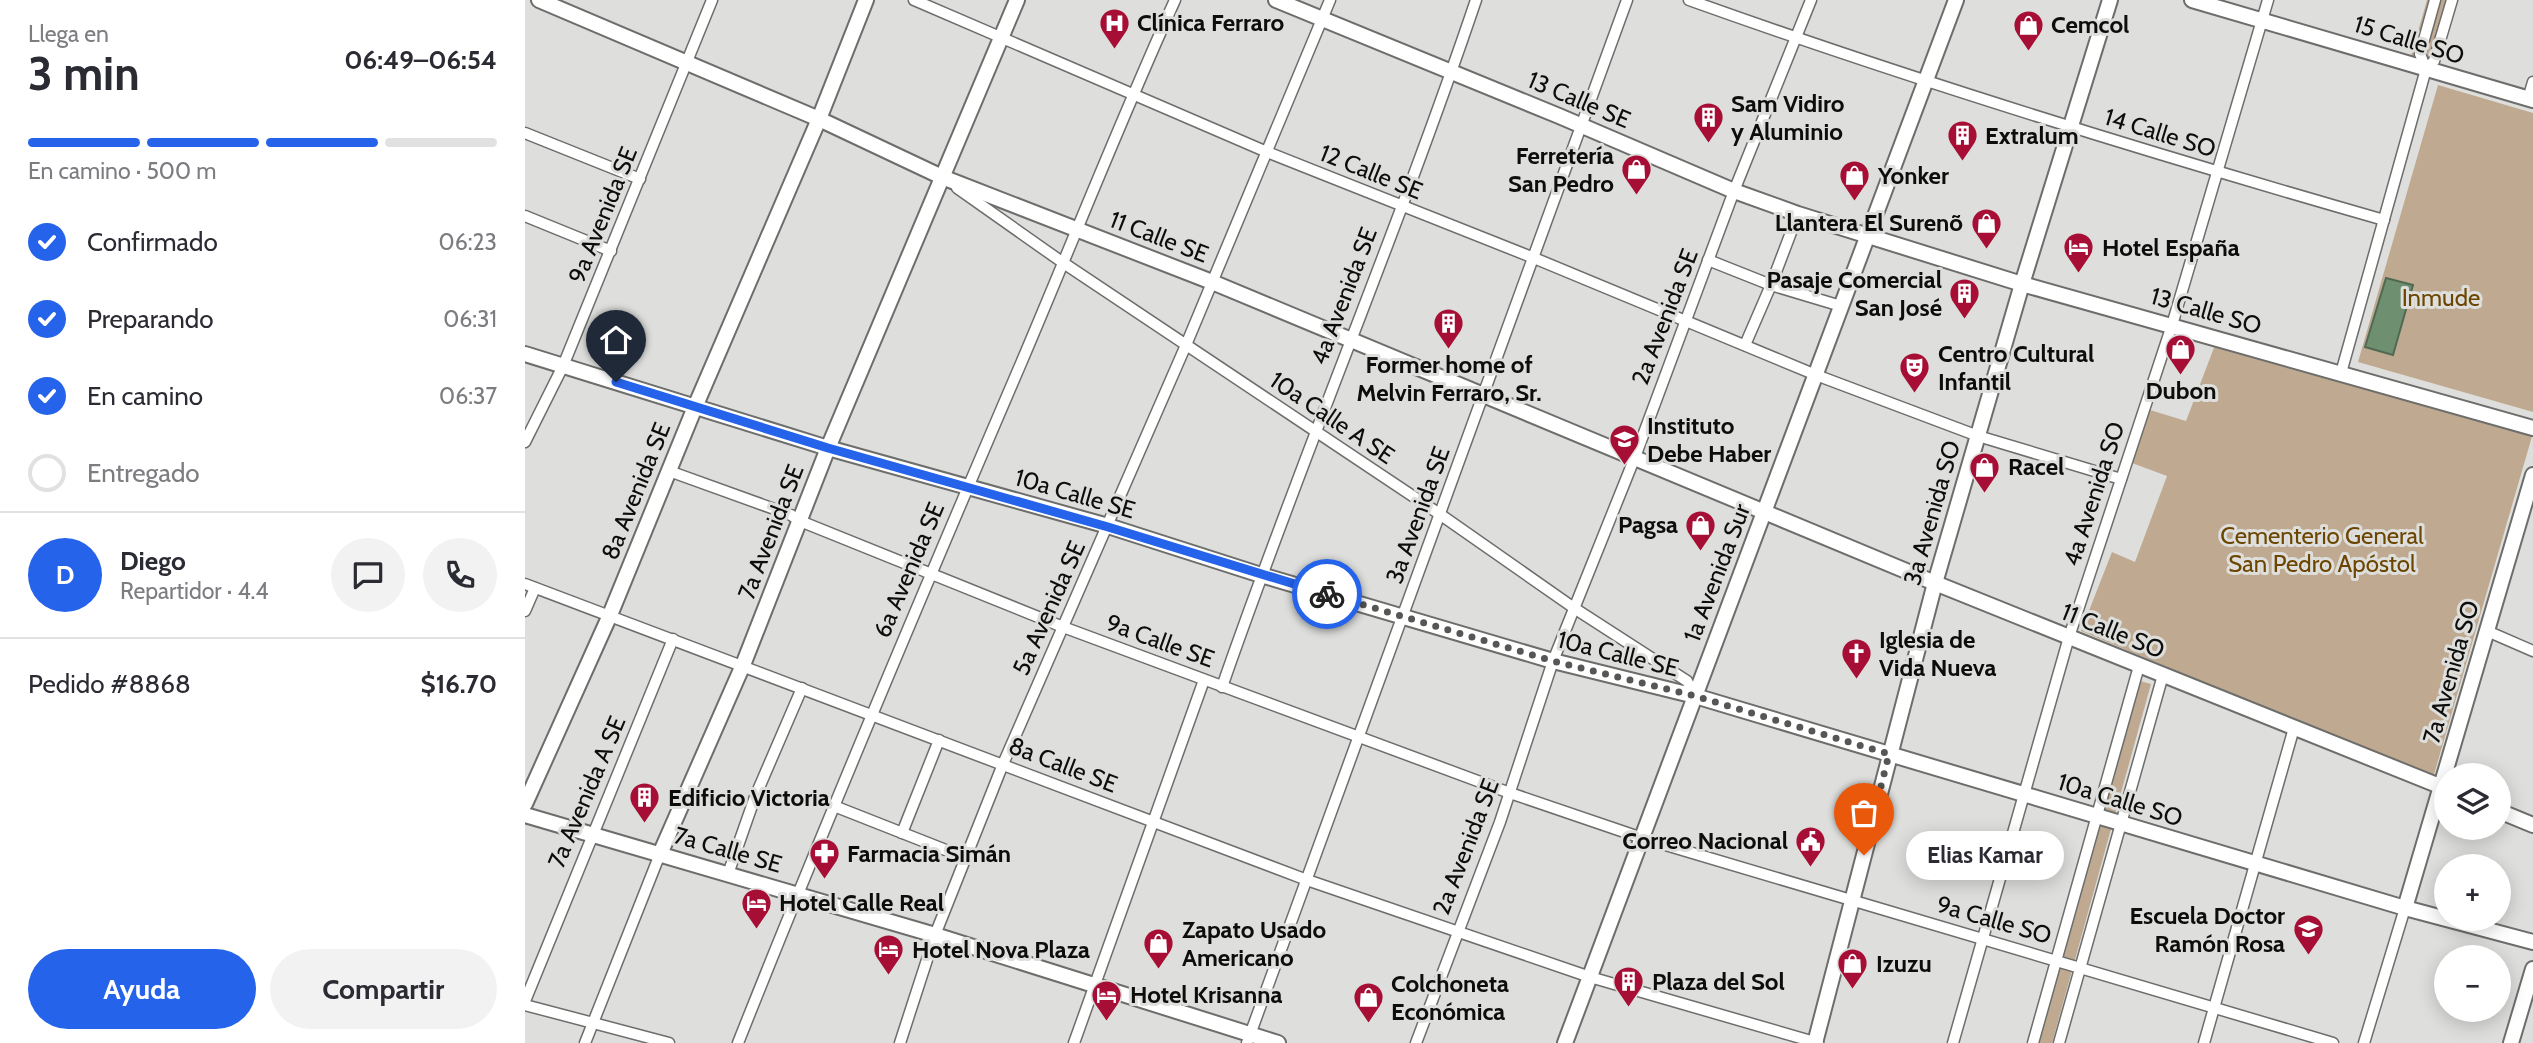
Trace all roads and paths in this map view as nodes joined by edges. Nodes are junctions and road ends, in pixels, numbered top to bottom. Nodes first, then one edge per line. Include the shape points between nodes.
1 (539, 0) edge
2 (712, 0) edge
3 (866, 0) edge
4 (914, 0) edge
5 (1017, 0) edge
6 (1175, 0) edge
7 (1276, 0) edge
8 (1330, 0) edge
9 (1476, 0) edge
10 (1627, 0) edge
11 (1689, 0) edge
12 (1811, 0) edge
13 (1956, 0) edge
14 (2110, 0) edge
15 (2192, 0) edge
16 (2268, 0) edge
17 (2435, 0) edge
18 (2452, 0) edge
19 (1322, 19) junction
20 (2263, 20) junction
21 (1002, 37) junction
22 (1797, 38) junction
23 (687, 62) junction
24 (2425, 69) junction
25 (1452, 71) junction
26 (1925, 81) junction
27 (2533, 82) edge
28 (1132, 95) junction
29 (2531, 100) edge
30 (819, 119) junction
31 (1581, 126) junction
32 (2071, 128) junction
33 (525, 133) edge
34 (1267, 152) junction
35 (2217, 172) junction
36 (942, 177) junction
37 (640, 179) junction
38 (1734, 191) junction
39 (1402, 207) junction
40 (1798, 214) junction
41 (525, 216) edge
42 (2384, 219) junction
43 (1076, 229) junction
44 (1868, 235) junction
45 (611, 251) junction
46 (1534, 258) junction
47 (1708, 260) junction
48 (1062, 262) junction
49 (1213, 282) junction
50 (2022, 284) junction
51 (1772, 285) junction
52 (1841, 306) junction
53 (1686, 321) junction
54 (2172, 325) junction
55 (1349, 340) junction
56 (1186, 345) junction
57 (1745, 345) junction
58 (525, 354) edge
59 (563, 366) junction
60 (2341, 373) junction
61 (1815, 375) junction
62 (1485, 395) junction
63 (695, 407) junction
64 (2533, 428) edge
65 (1314, 431) junction
66 (1978, 436) junction
67 (525, 442) edge
68 (828, 448) junction
69 (1635, 457) junction
70 (669, 471) junction
71 (2533, 475) edge
72 (2121, 479) junction
73 (967, 487) junction
74 (1765, 511) junction
75 (1441, 515) junction
76 (800, 521) junction
77 (1108, 527) junction
78 (929, 574) junction
79 (1261, 575) junction
80 (1935, 583) junction
81 (530, 586) edge
82 (1574, 608) junction
83 (525, 611) edge
84 (610, 615) junction
85 (1403, 617) junction
86 (1063, 627) junction
87 (2487, 631) junction
88 (2069, 637) junction
89 (673, 639) junction
90 (2533, 651) edge
91 (1553, 661) junction
92 (743, 665) junction
93 (2139, 666) junction
94 (2163, 675) junction
95 (1204, 680) junction
96 (1222, 687) junction
97 (802, 688) junction
98 (1695, 696) junction
99 (873, 715) junction
100 (2294, 728) junction
101 (1360, 737) junction
102 (939, 740) junction
103 (1889, 754) junction
104 (2451, 763) edge
105 (1003, 764) junction
106 (2434, 784) edge
107 (1510, 793) junction
108 (2024, 795) junction
109 (525, 804) edge
110 (834, 806) junction
111 (525, 815) edge
112 (2097, 816) junction
113 (2511, 816) edge
114 (2434, 819) edge
115 (1152, 821) junction
116 (2121, 824) junction
117 (2533, 825) edge
118 (902, 833) junction
119 (592, 834) junction
120 (1642, 838) junction
121 (660, 854) junction
122 (966, 858) junction
123 (2255, 864) junction
124 (728, 874) junction
125 (1307, 880) junction
126 (797, 894) junction
127 (1853, 900) junction
128 (2405, 908) junction
129 (1457, 932) junction
130 (935, 935) junction
131 (1983, 939) junction
132 (2533, 942) edge
133 (2056, 961) junction
134 (2080, 968) junction
135 (2533, 969) edge
136 (1590, 976) junction
137 (1094, 986) junction
138 (525, 1002) edge
139 (2214, 1008) junction
140 (593, 1023) junction
141 (1249, 1039) edge
142 (585, 1043) edge
143 (669, 1043) edge
144 (738, 1043) edge
145 (900, 1043) edge
146 (1074, 1043) edge
147 (1278, 1043) edge
148 (1416, 1043) edge
149 (1565, 1043) edge
150 (1817, 1043) edge
151 (1953, 1043) edge
152 (2033, 1043) edge
153 (2059, 1043) edge
154 (2204, 1043) edge
155 (2333, 1043) edge
156 (2364, 1043) edge
157 (2511, 1043) edge

1 - 23 street, 11 Calle SE
2 - 23 street, 9a Avenida SE
3 - 30 street, 8a Avenida SE
4 - 21 street, 12 Calle SE
5 - 21 street, 7a Avenida SE
6 - 28 street, 6a Avenida SE
7 - 19 street, 13 Calle SE
8 - 19 street, 5a Avenida SE
9 - 25 street, 4a Avenida SE
10 - 31 street, 3a Avenida SE
11 - 22 street, 14 Calle SO
12 - 22 street, 2a Avenida SE
13 - 26 street, 1a Avenida Sur
14 - 32 street, 3a Avenida SO
15 - 20 street, 15 Calle SO
16 - 20 street, 4a Avenida SO
17 - 24 street via 2420,54
18 - 24 street via 2434,61
19 - 25 street, 13 Calle SE
19 - 34 street, 5a Avenida SE
20 - 24 street, 15 Calle SO
20 - 35 street, 4a Avenida SO
21 - 28 street, 12 Calle SE
21 - 36 street, 7a Avenida SE
22 - 26 street, 14 Calle SO
22 - 38 street, 2a Avenida SE
23 - 30 street, 11 Calle SE
23 - 37 street, 9a Avenida SE
24 - 29 street, 15 Calle SO
24 - 42 street
25 - 31 street, 13 Calle SE
25 - 39 street, 4a Avenida SE
26 - 32 street, 14 Calle SO
26 - 44 street, 1a Avenida Sur
27 - 29 street
28 - 34 street, 12 Calle SE
28 - 43 street, 6a Avenida SE
30 - 36 street, 11 Calle SE
30 - 63 street, 8a Avenida SE
31 - 38 street, 13 Calle SE
31 - 46 street, 3a Avenida SE
32 - 35 street, 14 Calle SO
32 - 50 street, 3a Avenida SO
33 - 37 street
34 - 39 street, 12 Calle SE
34 - 49 street, 5a Avenida SE
35 - 42 street, 14 Calle SO
35 - 54 street, 4a Avenida SO
36 - 43 street, 11 Calle SE
36 - 48 street, 10a Calle A SE
36 - 68 street, 7a Avenida SE
37 - 45 street, 9a Avenida SE
38 - 40 street, 13 Calle SE
38 - 47 street, 2a Avenida SE
39 - 46 street, 12 Calle SE
39 - 55 street, 4a Avenida SE
40 - 44 street, 13 Calle SE
40 - 51 street
41 - 45 street
42 - 60 street
43 - 48 street, 6a Avenida SE
43 - 49 street, 11 Calle SE
44 - 50 street, 13 Calle SO
44 - 52 street, 1a Avenida Sur
45 - 59 street, 9a Avenida SE
46 - 53 street, 12 Calle SE
46 - 62 street, 3a Avenida SE
47 - 51 street
47 - 53 street, 2a Avenida SE
48 - 56 street, 10a Calle A SE
48 - 73 street, 6a Avenida SE
49 - 55 street, 11 Calle SE
49 - 56 street, 5a Avenida SE
50 - 54 street, 13 Calle SO
50 - 66 street, 3a Avenida SO
51 - 52 street
51 - 57 street
52 - 61 street, 1a Avenida Sur
53 - 57 street, 12 Calle SE
53 - 69 street, 2a Avenida SE
54 - 60 street, 13 Calle SO
54 - 72 street, 4a Avenida SO
55 - 62 street, 11 Calle SE
55 - 65 street, 4a Avenida SE
56 - 65 street, 10a Calle A SE
56 - 77 street, 5a Avenida SE
57 - 61 street, 12 Calle SE
58 - 59 street, 10a Calle SE
59 - 63 street, 10a Calle SE
59 - 67 street, 9a Avenida SE
60 - 64 street, 13 Calle SO
61 - 66 street, 12 Calle SE
61 - 74 street, 1a Avenida Sur
62 - 69 street, 11 Calle SE
62 - 75 street, 3a Avenida SE
63 - 68 street, 10a Calle SE
63 - 70 street, 8a Avenida SE
65 - 75 street, 10a Calle A SE
65 - 79 street, 4a Avenida SE
66 - 72 street, 12 Calle SE
66 - 80 street, 3a Avenida SO
68 - 73 street, 10a Calle SE
68 - 76 street, 7a Avenida SE
69 - 74 street, 11 Calle SE
69 - 82 street, 2a Avenida SE
70 - 76 street, 9a Calle SE
70 - 84 street, 8a Avenida SE
71 - 87 street, 7a Avenida SO
72 - 88 street, 4a Avenida SO
73 - 77 street, 10a Calle SE
73 - 78 street, 6a Avenida SE
74 - 80 street, 11 Calle SO
74 - 98 street, 1a Avenida Sur
75 - 82 street, 10a Calle A SE
75 - 85 street, 3a Avenida SE
76 - 78 street, 9a Calle SE
76 - 92 street, 7a Avenida SE
77 - 79 street, 10a Calle SE
77 - 86 street, 5a Avenida SE
78 - 86 street, 9a Calle SE
78 - 99 street, 6a Avenida SE
79 - 85 street, 10a Calle SE
79 - 96 street, 4a Avenida SE
80 - 88 street, 11 Calle SO
80 - 103 street, 3a Avenida SO
81 - 83 street
81 - 84 street, 8a Calle SE
82 - 91 street, 2a Avenida SE
82 - 98 street, 10a Calle A SE via 1687,681
84 - 89 street, 8a Calle SE
84 - 109 street, 8a Avenida SE
85 - 91 street, 10a Calle SE
85 - 101 street, 3a Avenida SE
86 - 95 street, 9a Calle SE
86 - 105 street, 5a Avenida SE
87 - 90 street
87 - 104 street, 7a Avenida SO
88 - 93 street, 11 Calle SO
88 - 108 street, 4a Avenida SO
89 - 92 street, 8a Calle SE
89 - 119 street, 7a Avenida A SE
91 - 98 street, 10a Calle SE
91 - 107 street, 2a Avenida SE
92 - 97 street, 8a Calle SE
92 - 121 street, 7a Avenida SE
93 - 94 street, 11 Calle SO
93 - 112 street
94 - 100 street, 11 Calle SO
94 - 116 street
95 - 96 street, 9a Calle SE
95 - 115 street
96 - 101 street, 9a Calle SE
97 - 99 street, 8a Calle SE
97 - 124 street
98 - 103 street, 10a Calle SO
98 - 120 street, 1a Avenida Sur
99 - 102 street, 8a Calle SE
99 - 110 street, 6a Avenida SE
100 - 106 street, 11 Calle SO
100 - 123 street
101 - 107 street, 9a Calle SE
101 - 125 street, 3a Avenida SE
102 - 105 street, 8a Calle SE
102 - 118 street
103 - 108 street, 10a Calle SO
103 - 127 street, 3a Avenida SO
105 - 115 street, 8a Calle SE
105 - 122 street, 5a Avenida SE
107 - 120 street, 9a Calle SE
107 - 129 street, 2a Avenida SE
108 - 112 street, 10a Calle SO
108 - 131 street, 4a Avenida SO
110 - 118 street
110 - 126 street, 6a Avenida SE
111 - 119 street, 7a Calle SE
112 - 116 street, 10a Calle SO
112 - 133 street
113 - 117 street
114 - 128 street, 7a Avenida SO
115 - 125 street, 8a Calle SE
115 - 137 street
116 - 123 street, 10a Calle SO
116 - 134 street
118 - 122 street
119 - 121 street, 7a Calle SE
119 - 138 street, 7a Avenida A SE
120 - 127 street, 9a Calle SO
120 - 136 street, 1a Avenida Sur
121 - 124 street, 7a Calle SE
121 - 140 street, 7a Avenida SE
122 - 130 street, 5a Avenida SE
123 - 128 street, 10a Calle SO
123 - 139 street
124 - 126 street, 7a Calle SE
125 - 129 street, 8a Calle SE
125 - 141 street, 3a Avenida SE
126 - 130 street, 7a Calle SE
126 - 144 street, 6a Avenida SE
127 - 131 street, 9a Calle SO
127 - 150 street, 3a Avenida SO
128 - 132 street, 10a Calle SO
128 - 156 street, 7a Avenida SO
129 - 136 street, 8a Calle SE
129 - 148 street, 2a Avenida SE
130 - 137 street, 7a Calle SE
130 - 145 street, 5a Avenida SE
131 - 133 street, 9a Calle SO
131 - 151 street, 4a Avenida SO
133 - 134 street, 9a Calle SO
133 - 152 street
134 - 139 street, 9a Calle SO
134 - 153 street
135 - 157 street
136 - 149 street, 1a Avenida Sur
136 - 150 street, 8a Calle SE
137 - 141 street, 7a Calle SE
137 - 146 street
138 - 140 street
139 - 154 street
139 - 155 street, 9a Calle SO
140 - 142 street, 7a Avenida SE
140 - 143 street
141 - 147 street, 7a Calle SE

